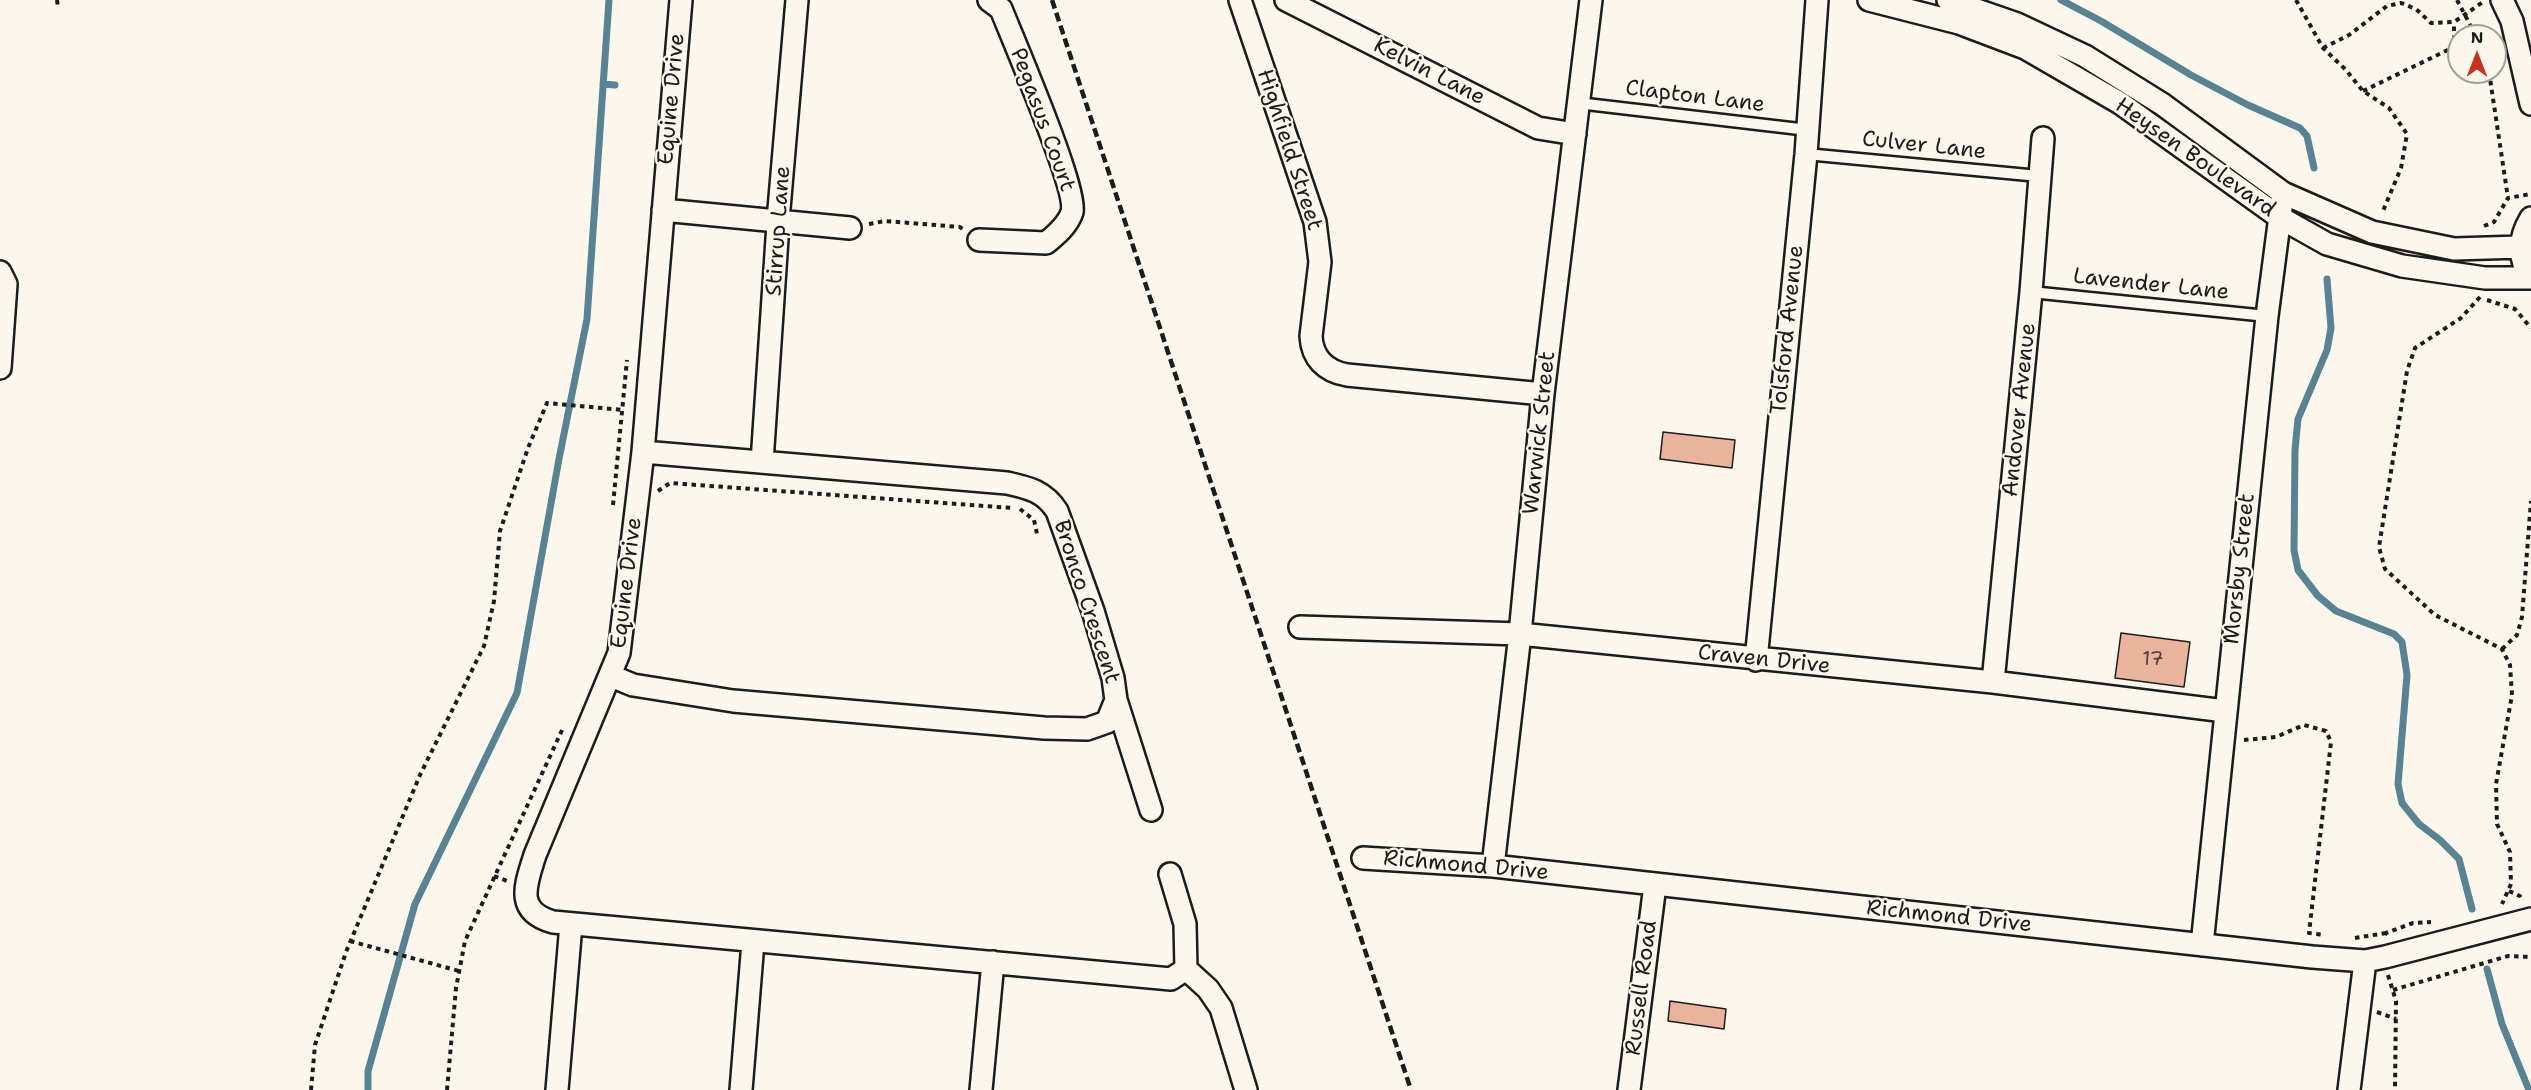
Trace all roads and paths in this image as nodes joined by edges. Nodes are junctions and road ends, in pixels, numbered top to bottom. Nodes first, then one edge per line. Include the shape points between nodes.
1 (57, 0) edge
2 (681, 0) edge
3 (797, 0) edge
4 (989, 0) edge
5 (1240, 0) edge
6 (1286, 0) edge
7 (1591, 0) edge
8 (1817, 0) edge
9 (1869, 0) edge
10 (1948, 0) edge
11 (2296, 0) edge
12 (2457, 0) edge
13 (2486, 0) edge
14 (2502, 0) edge
15 (58, 7) dead end
16 (2465, 13) junction
17 (2522, 18) edge
18 (2454, 22) junction
19 (2470, 24) edge
20 (2324, 48) junction
21 (2491, 84) edge
22 (2363, 91) junction
23 (1578, 103) junction
24 (2531, 104) edge
25 (1808, 130) junction
26 (1575, 134) junction
27 (2043, 138) dead end
28 (1806, 154) junction
29 (2039, 176) junction
30 (2283, 193) junction
31 (2531, 194) edge
32 (2508, 198) junction
33 (2374, 208) dead end
34 (663, 210) junction
35 (2383, 211) junction
36 (2394, 214) dead end
37 (2279, 217) junction
38 (2531, 218) edge
39 (779, 222) junction
40 (2488, 225) junction
41 (2480, 227) dead end
42 (850, 228) joint
43 (979, 240) joint
44 (2520, 247) junction
45 (2489, 248) junction
46 (0, 272) edge
47 (2485, 278) junction
48 (2531, 278) edge
49 (2031, 292) junction
50 (2267, 316) junction
51 (0, 368) edge
52 (1542, 394) junction
53 (623, 410) dead end
54 (643, 452) junction
55 (762, 462) junction
56 (615, 486) dead end
57 (638, 489) junction
58 (2531, 501) edge
59 (1037, 534) dead end
60 (1300, 627) dead end
61 (1520, 634) junction
62 (2502, 649) junction
63 (1756, 660) junction
64 (610, 676) junction
65 (1993, 682) junction
66 (1116, 700) junction
67 (2225, 711) junction
68 (566, 722) dead end
69 (2223, 734) junction
70 (1151, 810) dead end
71 (1363, 858) dead end
72 (1493, 866) junction
73 (1170, 874) dead end
74 (1654, 885) junction
75 (2499, 907) dead end
76 (2531, 919) edge
77 (2434, 922) dead end
78 (571, 924) junction
79 (2386, 933) junction
80 (2332, 935) dead end
81 (2344, 936) dead end
82 (350, 941) junction
83 (753, 942) junction
84 (2202, 945) junction
85 (2531, 957) edge
86 (2375, 959) junction
87 (993, 962) junction
88 (1186, 969) junction
89 (460, 972) junction
90 (2392, 990) junction
91 (311, 1090) edge
92 (447, 1090) edge
93 (557, 1090) edge
94 (741, 1090) edge
95 (981, 1090) edge
96 (1246, 1090) edge
97 (1629, 1090) edge
98 (2349, 1090) edge
99 (2395, 1090) edge

1 - 15 path
2 - 34 street, Equine Drive
3 - 39 street, Stirrup Lane
4 - 43 street, Pegasus Court via 1000,9 1044,115 1071,194 1072,211 1060,232 1046,243
5 - 52 street, Highfield Street via 1315,222 1320,262 1311,344 1318,360 1347,375
6 - 26 street, Kelvin Lane via 1538,128
7 - 23 street, Warwick Street
8 - 25 street, Tolsford Avenue
9 - 37 street, Heysen Boulevard via 1959,23 2025,48 2120,103
10 - 30 street, Heysen Boulevard via 2017,24 2085,56 2162,104
11 - 20 path
12 - 16 path
13 - 16 path
14 - 17 street
16 - 18 path
16 - 19 path
17 - 24 street
18 - 20 path via 2431,23 2416,9 2401,3 2387,6 2349,35
18 - 22 path via 2454,47
20 - 22 path
21 - 32 path
22 - 35 path via 2389,108 2408,134 2401,168
23 - 25 lane, Clapton Lane
23 - 26 street, Warwick Street
25 - 28 street, Tolsford Avenue
26 - 52 street, Warwick Street
27 - 29 street, Andover Avenue
28 - 29 lane, Culver Lane
28 - 63 street, Tolsford Avenue
29 - 49 street, Andover Avenue
30 - 37 street, Morsby Street
30 - 45 street, Heysen Boulevard via 2372,232 2454,249
31 - 32 path
32 - 40 path via 2502,212
33 - 35 path
34 - 39 street
34 - 54 street, Equine Drive
35 - 36 path
37 - 47 street, Heysen Boulevard via 2327,244 2402,266
37 - 50 street, Morsby Street
38 - 44 street
39 - 42 street
39 - 55 street, Stirrup Lane
40 - 41 path
40 - 45 path
42 - 43 path via 885,221 960,227
44 - 45 street, Heysen Boulevard
44 - 48 street
46 - 51 street via 6,284
47 - 48 street, Heysen Boulevard
47 - 62 path via 2484,291 2461,318 2415,348 2407,371 2379,547 2385,569 2435,615
49 - 50 lane, Lavender Lane
49 - 65 street, Andover Avenue
50 - 67 street, Morsby Street
52 - 61 street, Warwick Street
53 - 82 path via 547,403 500,531 494,601 484,646 420,775
54 - 55 street, Bronco Crescent
54 - 57 street, Equine Drive
55 - 66 street, Bronco Crescent via 1007,483 1049,498 1093,611
56 - 57 path
57 - 59 path via 660,491 670,483 1019,508 1034,520
57 - 64 street, Equine Drive via 619,653
58 - 62 path via 2522,617 2517,635
60 - 61 street, Craven Drive
61 - 63 street, Craven Drive
61 - 72 street, Warwick Street
62 - 75 path via 2510,665 2512,695 2496,784 2497,824 2510,852 2511,884
63 - 65 street, Craven Drive
64 - 66 street, Bronco Crescent via 633,685 733,701 1044,728 1088,729 1107,722
64 - 78 street, Equine Drive via 525,886 527,903 539,918
65 - 67 street, Craven Drive
66 - 70 street
67 - 69 street, Morsby Street
68 - 89 path via 465,941
69 - 80 path via 2249,741 2276,737 2304,725 2326,731 2331,742 2309,933
69 - 84 street, Morsby Street
71 - 72 street, Richmond Drive
72 - 74 street, Richmond Drive
73 - 88 street via 1185,924
74 - 84 street, Richmond Drive
74 - 97 street, Russell Road
76 - 86 street, Richmond Drive
77 - 79 path via 2413,923
78 - 83 street, Equine Drive
78 - 93 street
79 - 81 path
79 - 86 path
82 - 89 path
82 - 91 path via 315,1045
83 - 87 street, Equine Drive
83 - 94 street
84 - 86 street, Richmond Drive via 2312,957
85 - 90 path via 2508,956
86 - 90 path
86 - 98 street
87 - 88 street, Equine Drive via 1171,979
87 - 95 street
88 - 96 street via 1208,989 1221,1008
89 - 92 path
90 - 99 path via 2396,1001

